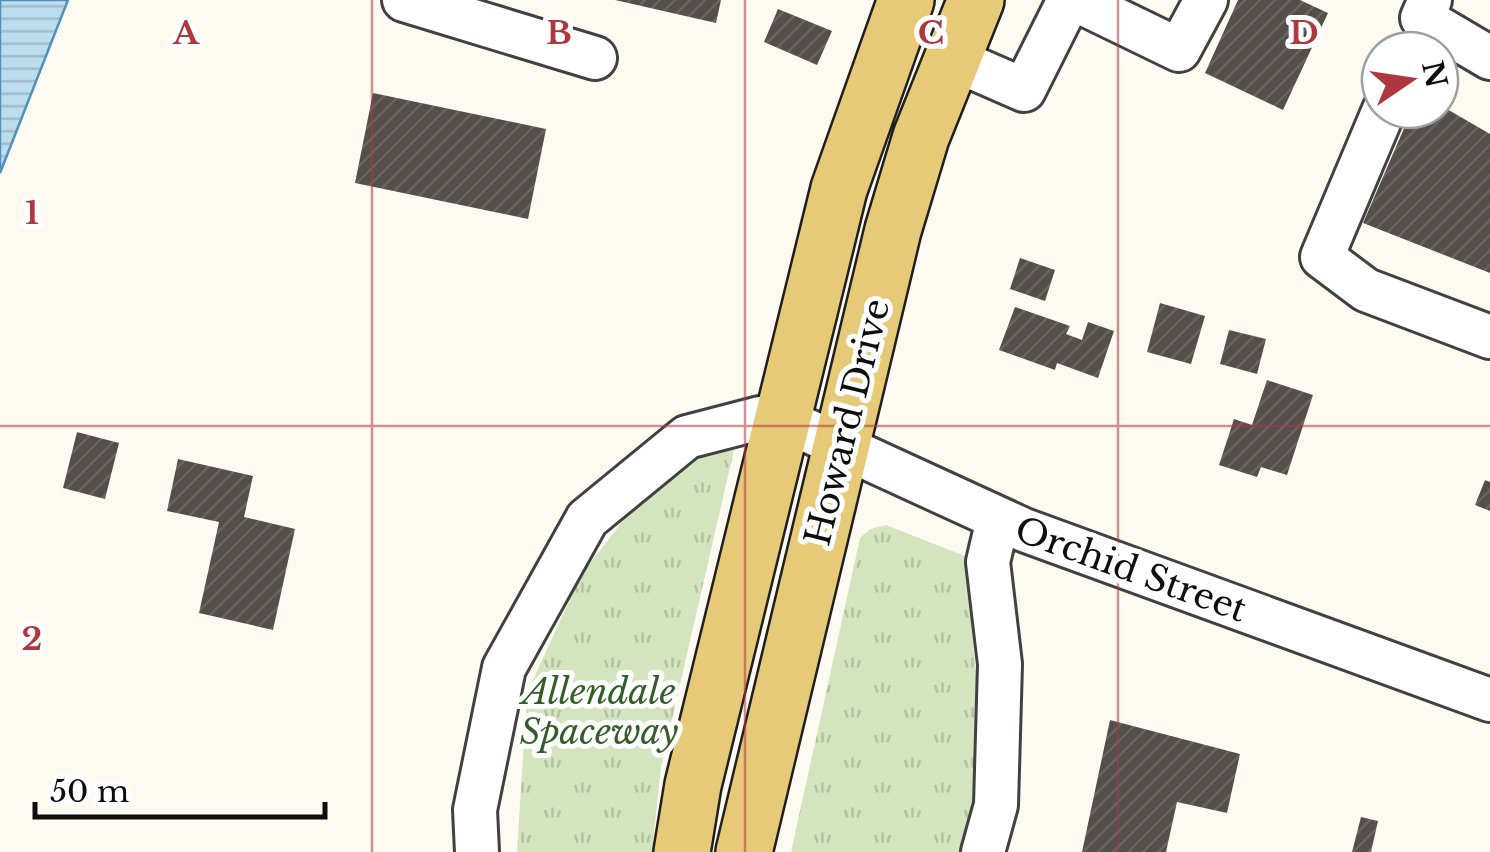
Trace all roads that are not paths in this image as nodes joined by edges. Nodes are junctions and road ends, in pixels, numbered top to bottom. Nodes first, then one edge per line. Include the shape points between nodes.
1 (404, 0) edge
2 (906, 0) edge
3 (976, 0) edge
4 (1073, 0) edge
5 (1206, 0) edge
6 (1420, 23) edge
7 (595, 58) dead end
8 (1490, 58) edge
9 (952, 59) junction
10 (1376, 130) edge
11 (1490, 337) edge
12 (780, 418) junction
13 (842, 448) junction
14 (998, 519) junction
15 (1490, 700) edge
16 (478, 852) edge
17 (682, 852) edge
18 (744, 852) edge
19 (984, 852) edge

1 - 7 street
2 - 12 main road, Howard Drive via 839,188
3 - 9 main road, Howard Drive
4 - 5 street via 1180,50
4 - 9 street via 1024,90
6 - 8 street
9 - 13 main road, Howard Drive via 894,230
10 - 11 street via 1322,257 1366,290
12 - 13 street, Orchid Street
12 - 16 street via 687,438 587,518 504,668 475,810
12 - 17 main road, Howard Drive
13 - 14 street, Orchid Street
13 - 18 main road, Howard Drive
14 - 15 street, Orchid Street
14 - 19 street via 988,562 1000,664 996,805

